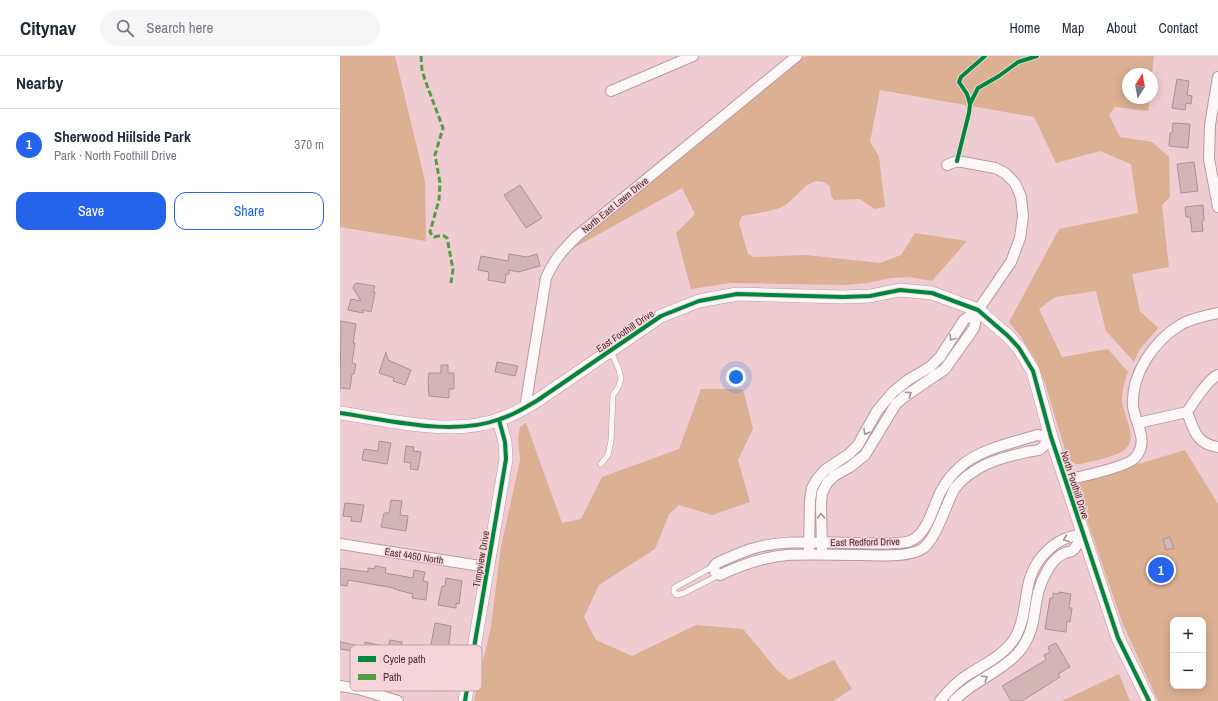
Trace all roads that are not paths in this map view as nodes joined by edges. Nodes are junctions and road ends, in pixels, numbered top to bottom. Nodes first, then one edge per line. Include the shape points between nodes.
1 (693, 56) edge
2 (797, 56) edge
3 (668, 60) edge
4 (1218, 76) edge
5 (611, 91) dead end
6 (1216, 101) edge
7 (947, 165) dead end
8 (1218, 206) edge
9 (978, 310) junction
10 (1218, 313) edge
11 (610, 350) junction
12 (1218, 375) edge
13 (525, 408) junction
14 (1187, 412) junction
15 (340, 413) edge
16 (500, 420) junction
17 (1138, 423) junction
18 (1051, 437) junction
19 (1218, 447) edge
20 (601, 464) dead end
21 (1066, 480) junction
22 (1082, 534) junction
23 (809, 543) junction
24 (822, 543) junction
25 (340, 544) edge
26 (1048, 551) junction
27 (809, 555) junction
28 (823, 555) junction
29 (1055, 560) junction
30 (714, 566) junction
31 (487, 567) junction
32 (720, 575) junction
33 (474, 645) edge
34 (340, 686) edge
35 (350, 688) edge
36 (366, 691) edge
37 (467, 691) edge
38 (942, 700) edge
39 (398, 701) edge
40 (465, 701) edge
41 (954, 701) edge
42 (1149, 701) edge

1 - 3 street
2 - 13 street, North East Lawn Drive via 577,236 553,262 546,278
3 - 5 street
4 - 6 street
6 - 8 street via 1210,125 1210,159
7 - 9 street via 957,161 1000,170 1015,183 1021,197 1023,216 1020,238 1010,262
9 - 11 street, East Foothill Drive via 932,293 900,290 870,296 737,294 699,301 661,316
9 - 18 street, North Foothill Drive via 1008,336 1025,358 1033,372
9 -> 23 street via 964,320 935,363 893,392 877,411 858,445 817,479 810,500
24 -> 9 street via 821,505 822,493 827,483 865,454 896,404 945,369 974,328
10 - 17 street via 1181,325 1158,343 1150,354 1134,393 1133,407
11 - 13 street, East Foothill Drive
11 - 20 lane via 621,378 613,395 608,455
12 - 14 street
13 - 16 street, East Foothill Drive
14 - 17 street
14 - 19 street via 1200,441
15 - 16 street, East Foothill Drive via 451,428
16 - 31 street, Timpview Drive via 506,459
17 - 21 street via 1142,442 1133,459 1092,474
18 - 21 street, North Foothill Drive
18 - 24 street, East Redford Drive via 1037,435 966,461 947,481 926,524 912,540 885,543
18 - 28 street, East Redford Drive via 1040,450 986,464 961,481 947,504 933,538 921,549 887,555
21 - 22 street, North Foothill Drive
22 -> 26 street via 1066,538
22 - 29 street via 1073,551 1062,554
22 - 42 street, North Foothill Drive via 1118,638
23 - 24 street, East Redford Drive
23 - 27 street
23 - 30 street, East Redford Drive via 775,544 751,549
24 - 28 street
25 - 31 street, East 4450 North
26 - 29 street
26 - 38 street via 1033,570 1024,618 1016,636 997,657 957,682
27 - 28 street, East Redford Drive
27 - 32 street, East Redford Drive via 769,557 744,564
41 -> 29 street via 970,687 1011,660 1023,646 1033,625 1041,583
30 - 32 street via 714,572
30 - 32 lane via 674,588 674,592 677,595 684,593
31 - 33 street, Timpview Drive
34 - 35 street
36 - 39 street
37 - 40 street, Timpview Drive

